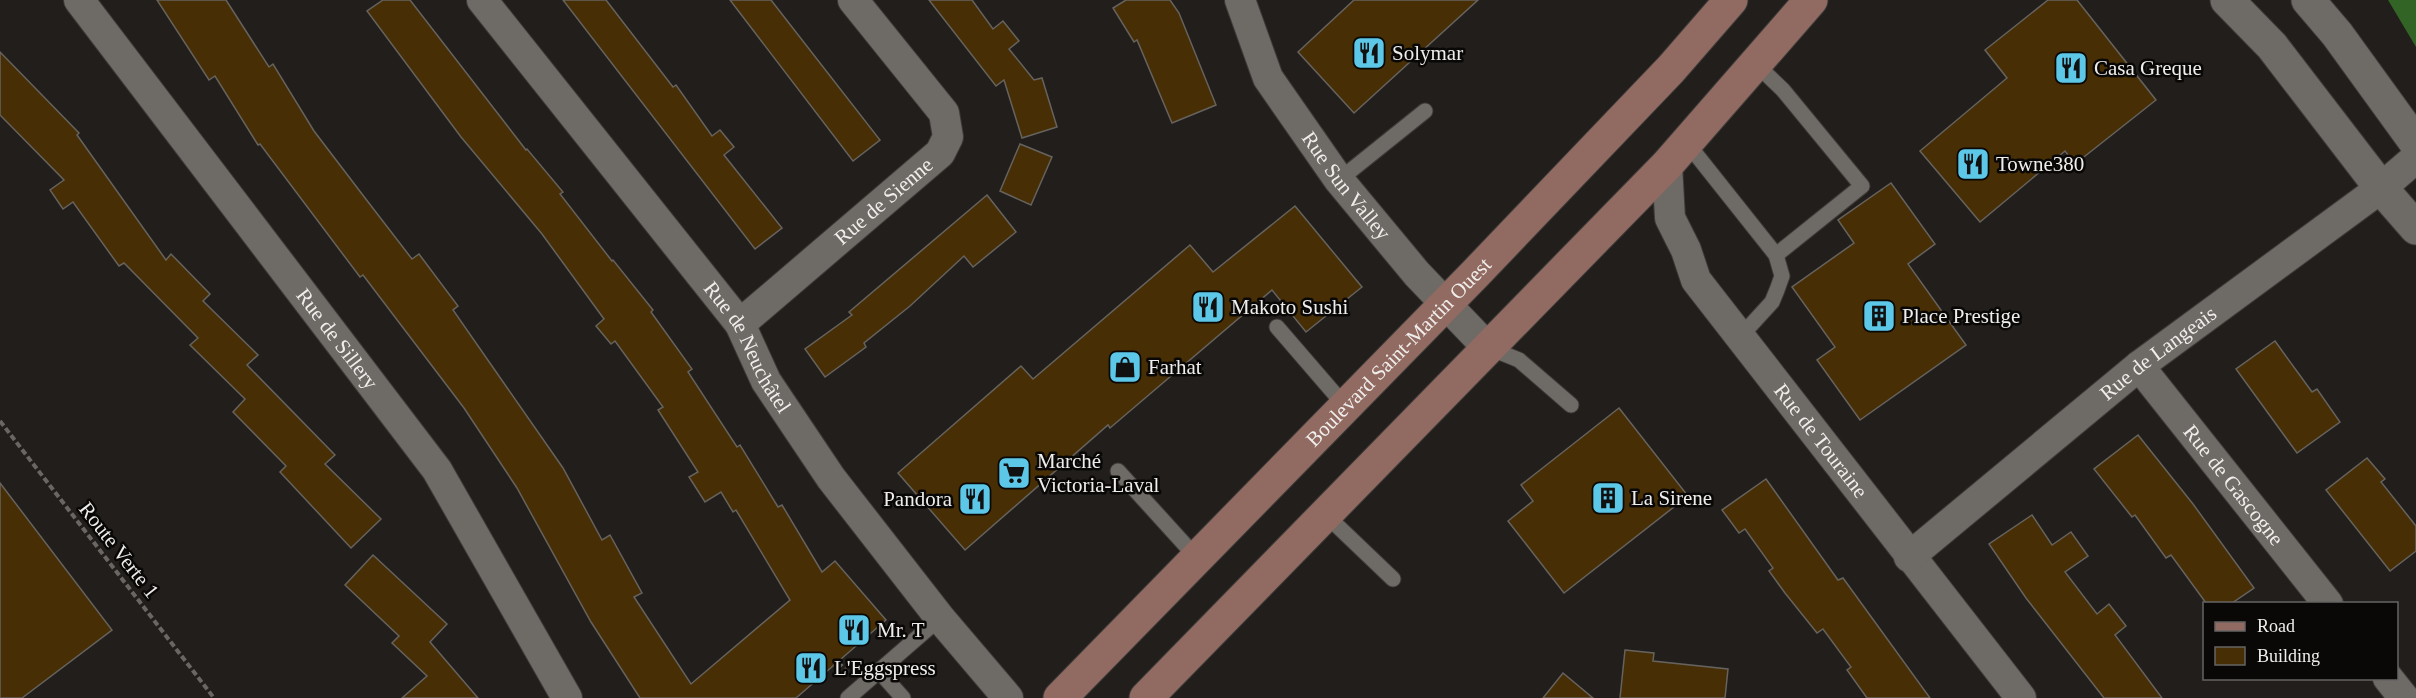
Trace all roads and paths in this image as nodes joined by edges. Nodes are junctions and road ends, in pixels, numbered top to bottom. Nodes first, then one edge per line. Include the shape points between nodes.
1 (79, 0) edge
2 (482, 0) edge
3 (853, 0) edge
4 (1240, 0) edge
5 (1731, 0) edge
6 (1811, 0) edge
7 (2227, 0) edge
8 (2308, 0) edge
9 (1756, 64) junction
10 (1425, 111) dead end
11 (2416, 143) edge
12 (1677, 154) junction
13 (2416, 158) edge
14 (1340, 180) junction
15 (2381, 188) junction
16 (2416, 228) edge
17 (1776, 255) junction
18 (1445, 304) junction
19 (740, 324) junction
20 (1277, 327) dead end
21 (1739, 338) junction
22 (1487, 347) junction
23 (2139, 366) junction
24 (1571, 405) dead end
25 (1346, 406) junction
26 (0, 421) edge
27 (1118, 471) dead end
28 (1326, 514) junction
29 (1909, 557) junction
30 (1197, 558) junction
31 (1393, 579) dead end
32 (2327, 602) edge
33 (940, 618) junction
34 (879, 671) junction
35 (2390, 680) edge
36 (214, 698) edge
37 (567, 698) edge
38 (848, 698) edge
39 (903, 698) edge
40 (1008, 698) edge
41 (1060, 698) edge
42 (1146, 698) edge
43 (2020, 698) edge
44 (2404, 698) edge

1 - 37 street, Rue de Sillery via 437,470
2 - 19 street, Rue de Neuchâtel
3 - 19 street, Rue de Sienne via 944,113 948,137 940,153
4 - 14 street, Rue Sun Valley via 1268,78
5 - 18 main road, Boulevard Saint-Martin Ouest via 1671,69
6 - 9 main road
7 - 15 street via 2272,46
8 - 11 street
9 - 12 main road
9 - 17 lane via 1783,90 1862,186
10 - 14 lane
12 - 17 lane
12 - 21 street, Rue de Touraine via 1671,221 1696,280
12 - 22 main road
13 - 15 street, Rue de Langeais
14 - 18 street, Rue Sun Valley
15 - 16 street
15 - 23 street, Rue de Langeais
17 - 21 lane via 1782,276 1772,302
18 - 22 street, Rue Sun Valley
18 - 25 main road, Boulevard Saint-Martin Ouest
19 - 33 street, Rue de Neuchâtel via 765,381 797,430
20 - 25 lane
21 - 29 street, Rue de Touraine
22 - 24 lane via 1519,360
22 - 28 main road
23 - 29 street, Rue de Langeais
23 - 32 street, Rue de Gascogne
25 - 30 main road, Boulevard Saint-Martin Ouest
26 - 36 path, Route Verte 1
27 - 30 lane
28 - 31 lane
28 - 42 main road
29 - 43 street, Rue de Touraine
30 - 41 main road, Boulevard Saint-Martin Ouest
33 - 34 lane
33 - 40 street, Rue de Neuchâtel
34 - 38 lane
34 - 39 lane
35 - 44 street

